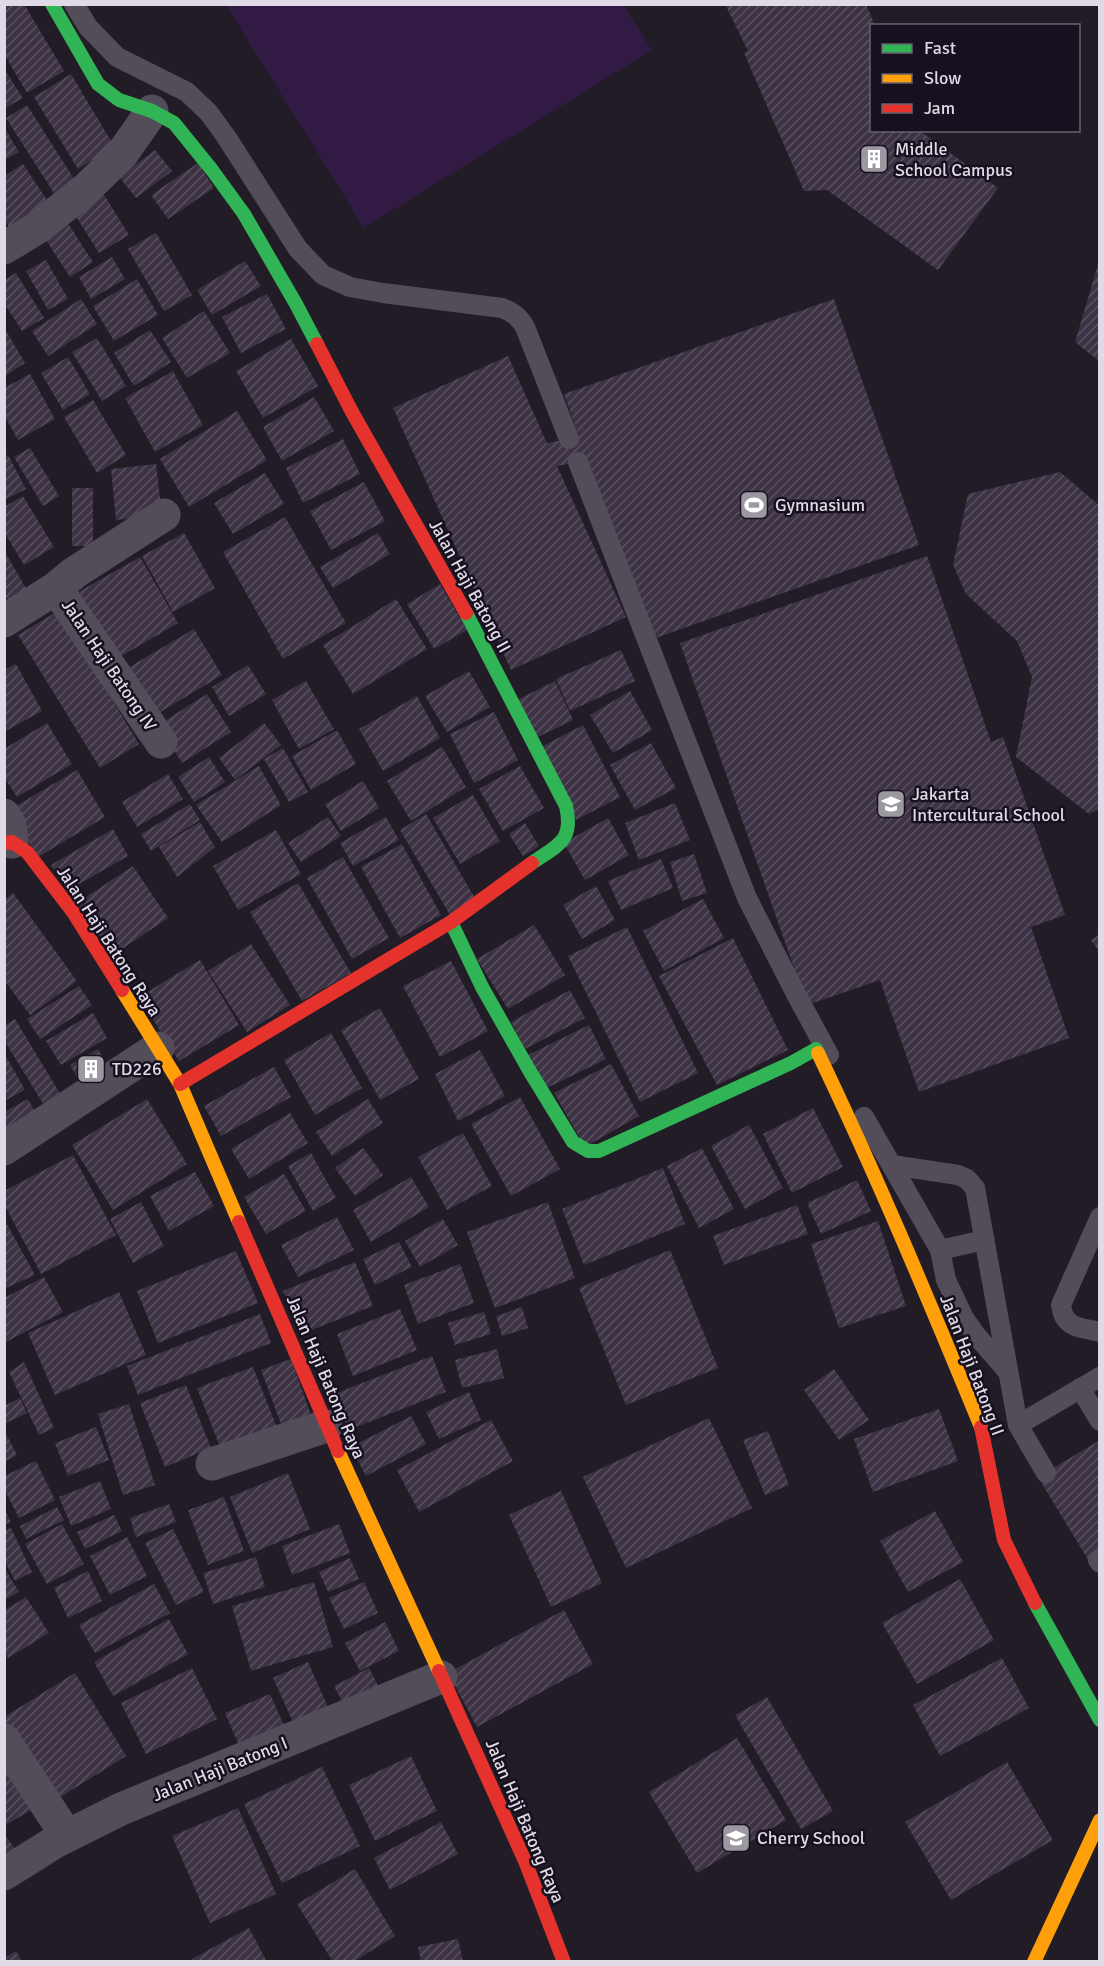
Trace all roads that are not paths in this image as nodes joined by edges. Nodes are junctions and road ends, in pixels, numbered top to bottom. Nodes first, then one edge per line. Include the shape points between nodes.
1 (52, 4) edge
2 (74, 4) edge
3 (152, 111) junction
4 (8, 237) edge
5 (569, 439) dead end
6 (578, 462) dead end
7 (164, 515) dead end
8 (56, 588) junction
9 (4, 621) edge
10 (161, 742) dead end
11 (7, 833) edge
12 (451, 922) junction
13 (158, 1048) junction
14 (180, 1084) junction
15 (4, 1149) edge
16 (891, 1165) junction
17 (1100, 1217) edge
18 (984, 1240) junction
19 (940, 1250) junction
20 (1100, 1332) edge
21 (1008, 1372) junction
22 (1100, 1377) edge
23 (1080, 1388) junction
24 (1100, 1421) edge
25 (1018, 1425) junction
26 (326, 1426) junction
27 (212, 1464) dead end
28 (1046, 1473) dead end
29 (441, 1677) junction
30 (1100, 1720) edge
31 (4, 1740) edge
32 (1100, 1820) edge
33 (67, 1836) junction
34 (4, 1874) edge
35 (564, 1962) edge
36 (1034, 1962) edge

1 - 3 street, Jalan Haji Batong II via 98,84 119,100
2 - 5 lane via 88,27 117,57 187,92 209,113 298,249 322,275 350,287 502,308 520,319
3 - 4 street via 122,154 92,183 37,228
3 - 12 street, Jalan Haji Batong II via 174,123 244,214 478,635 566,806 570,824 564,840
6 - 16 lane via 747,898
7 - 8 street, Jalan Haji Batong IV
8 - 9 street, Jalan Haji Batong IV
8 - 10 street, Jalan Haji Batong IV
11 - 13 street, Jalan Haji Batong Raya via 27,852 73,912
12 - 14 street, Jalan Haji Batong II
12 - 30 street, Jalan Haji Batong II via 529,1070 573,1142 588,1151 599,1151 816,1049 921,1281 982,1433 1004,1540
13 - 14 street, Jalan Haji Batong Raya
13 - 15 street
14 - 26 street, Jalan Haji Batong Raya
16 - 18 lane via 967,1179 975,1188
16 - 19 lane
17 - 20 lane via 1061,1305 1070,1324
18 - 19 lane
18 - 21 lane
19 - 21 lane via 946,1280 964,1318
21 - 25 lane
22 - 23 lane
23 - 24 lane
23 - 25 lane
25 - 28 lane
26 - 27 street
26 - 29 street, Jalan Haji Batong Raya
29 - 33 street, Jalan Haji Batong I via 121,1809
29 - 35 street, Jalan Haji Batong Raya via 525,1861
31 - 33 street
32 - 36 street
33 - 34 street, Jalan Haji Batong I

